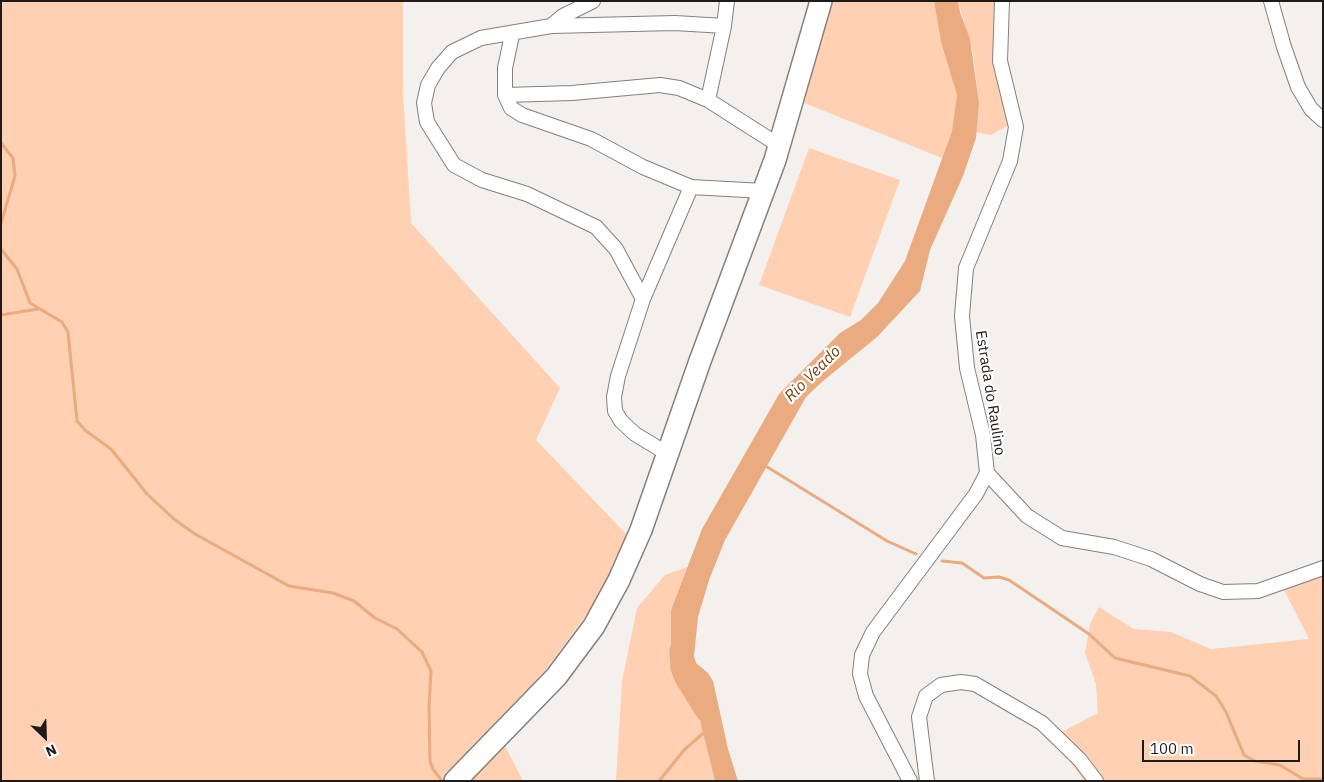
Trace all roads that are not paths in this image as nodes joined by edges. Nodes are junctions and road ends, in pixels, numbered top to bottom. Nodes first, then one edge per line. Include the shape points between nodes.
1 (593, 1) edge
2 (727, 1) edge
3 (821, 1) edge
4 (1002, 1) edge
5 (1271, 1) edge
6 (551, 26) junction
7 (724, 26) junction
8 (512, 34) junction
9 (505, 95) junction
10 (708, 100) junction
11 (1323, 120) edge
12 (780, 146) junction
13 (691, 187) junction
14 (764, 191) junction
15 (644, 299) junction
16 (668, 454) junction
17 (987, 473) junction
18 (1323, 568) edge
19 (454, 781) edge
20 (910, 781) edge
21 (927, 781) edge
22 (1096, 781) edge

1 - 6 street via 562,16
2 - 7 street
3 - 12 highway
4 - 17 street, Estrada do Raulino via 1000,61 1016,127 1010,161 966,268 962,316
5 - 11 street via 1298,87 1312,110
6 - 7 street via 675,23
6 - 8 street
7 - 10 street
8 - 9 street via 505,68
8 - 15 street via 480,38 452,52 428,85 424,103 427,122 454,165 482,180 527,194 596,228 616,249
9 - 10 street via 660,85 679,88
9 - 13 street via 511,108 522,115 591,139 643,167
10 - 12 street
12 - 14 highway
13 - 14 street
13 - 15 street
14 - 16 highway
15 - 16 street via 618,376 615,411 635,434
16 - 19 highway via 641,530 594,626 556,677
17 - 18 street via 1027,516 1062,538 1114,547 1151,559 1200,584 1224,592 1258,591
17 - 20 street, Estrada do Raulino via 976,494 873,632 862,655 860,674 866,696
21 - 22 street via 919,717 926,696 941,685 961,682 975,684 1042,723 1080,760

